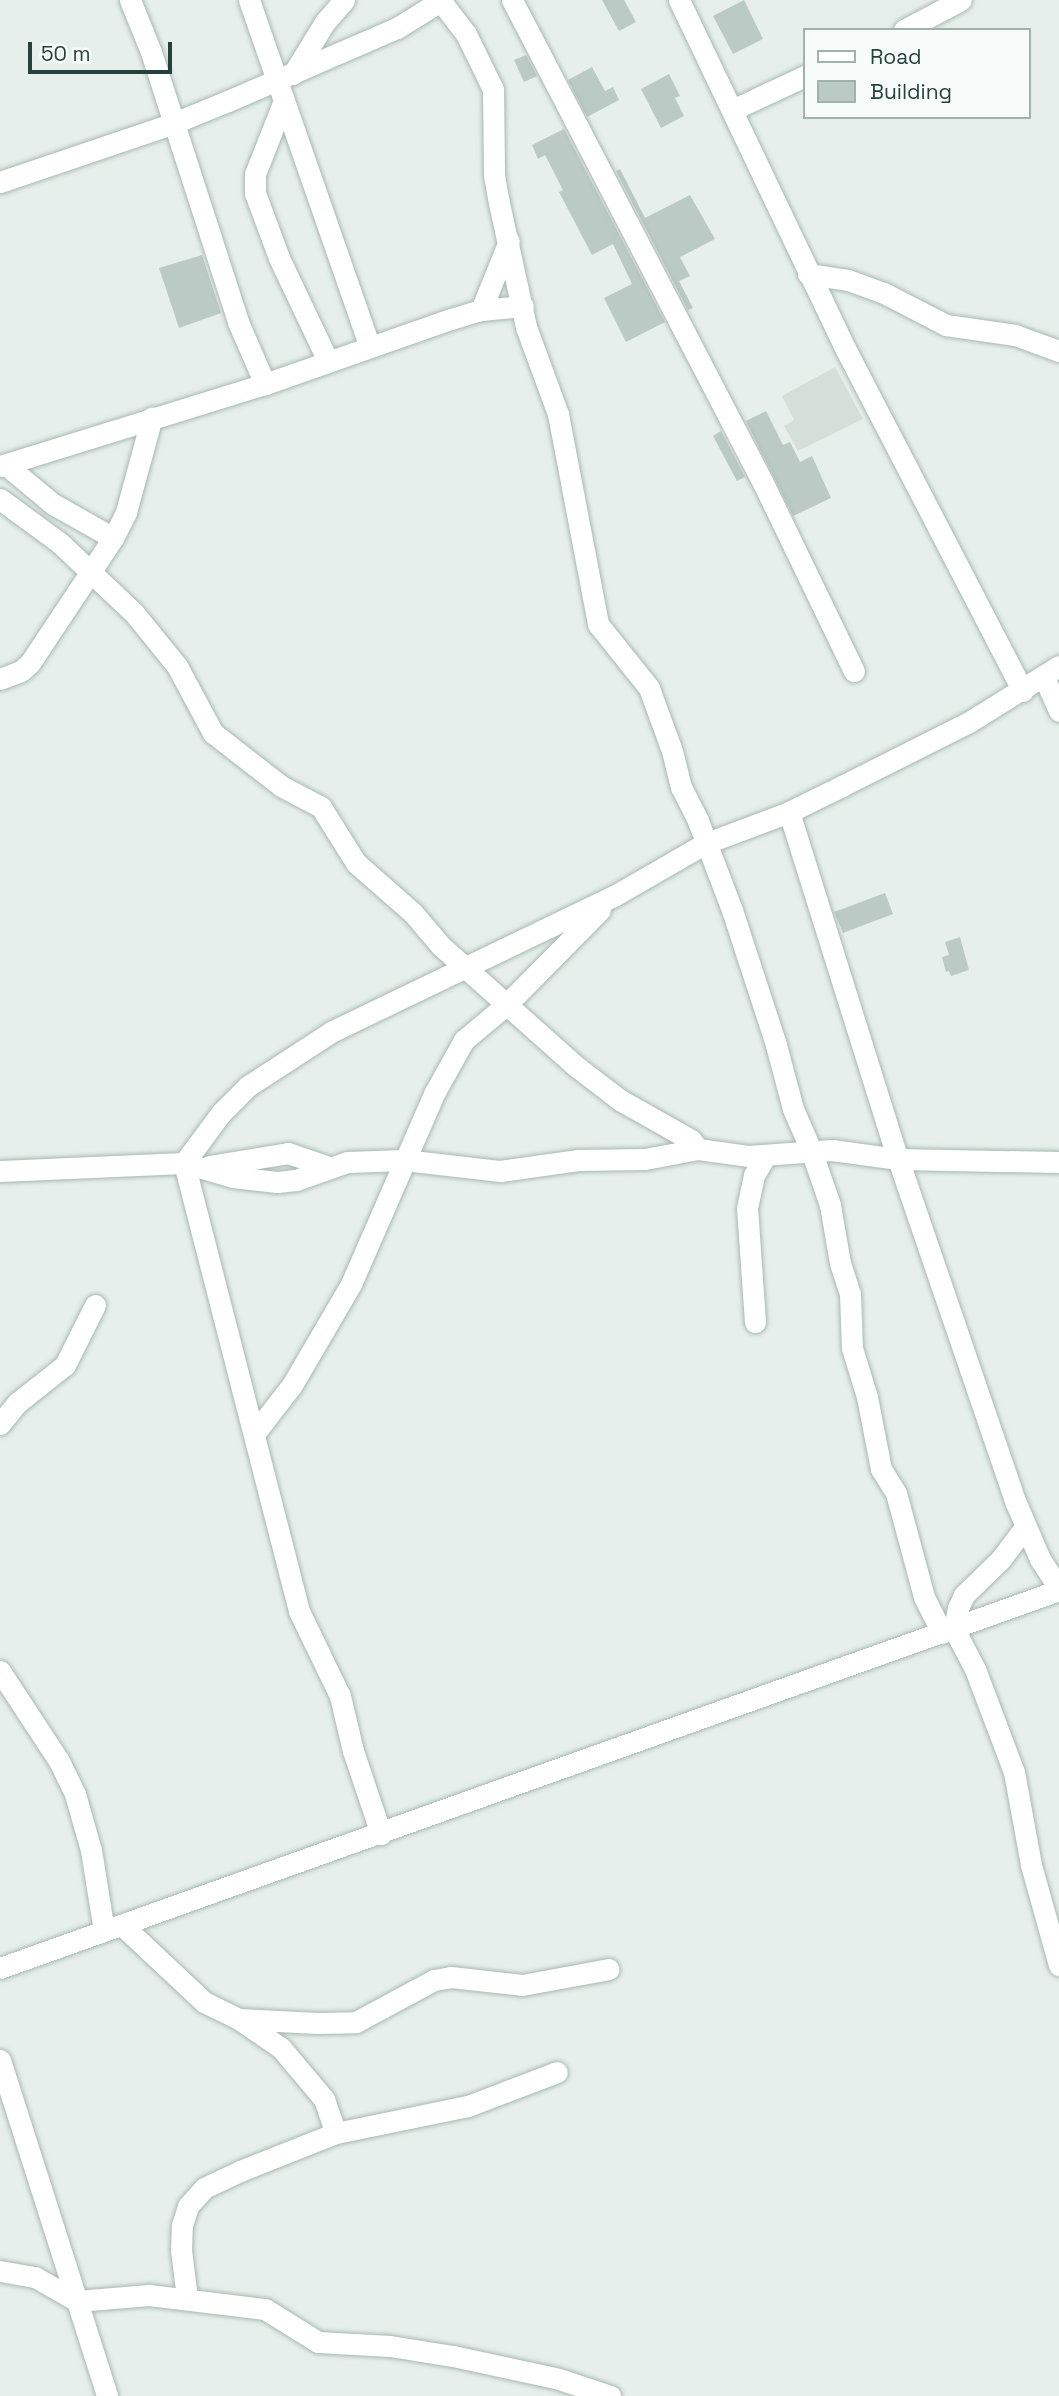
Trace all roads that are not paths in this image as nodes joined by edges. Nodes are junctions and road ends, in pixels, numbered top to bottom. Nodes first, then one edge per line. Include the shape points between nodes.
1 (130, 0) edge
2 (248, 0) edge
3 (344, 0) edge
4 (512, 0) edge
5 (679, 0) edge
6 (961, 0) edge
7 (441, 1) edge
8 (908, 28) edge
9 (804, 76) edge
10 (284, 78) junction
11 (283, 103) junction
12 (732, 110) junction
13 (174, 123) junction
14 (0, 182) edge
15 (509, 241) junction
16 (808, 274) junction
17 (523, 306) junction
18 (481, 310) junction
19 (370, 347) junction
20 (1059, 351) edge
21 (328, 361) junction
22 (265, 384) junction
23 (152, 418) junction
24 (3, 465) edge
25 (0, 499) edge
26 (113, 538) junction
27 (90, 570) junction
28 (854, 671) dead end
29 (1052, 671) edge
30 (0, 679) edge
31 (1023, 691) junction
32 (1059, 711) edge
33 (789, 812) junction
34 (704, 844) junction
35 (614, 896) junction
36 (466, 967) junction
37 (507, 1004) junction
38 (698, 1149) junction
39 (811, 1150) junction
40 (766, 1155) junction
41 (898, 1159) junction
42 (404, 1160) junction
43 (1059, 1163) edge
44 (192, 1165) junction
45 (0, 1171) edge
46 (95, 1305) dead end
47 (755, 1322) dead end
48 (0, 1424) edge
49 (254, 1434) junction
50 (1025, 1527) junction
51 (1059, 1589) edge
52 (948, 1631) junction
53 (0, 1671) edge
54 (381, 1834) junction
55 (113, 1928) junction
56 (1059, 1965) edge
57 (0, 1968) edge
58 (609, 1969) dead end
59 (239, 2019) junction
60 (0, 2060) edge
61 (557, 2072) dead end
62 (336, 2133) junction
63 (0, 2271) edge
64 (187, 2298) junction
65 (77, 2301) junction
66 (107, 2396) edge
67 (610, 2396) edge

1 - 13 street
2 - 10 street
3 - 10 street
4 - 28 street via 763,483
5 - 12 street
6 - 8 street
7 - 10 street via 397,28
7 - 15 street via 466,34 493,89 494,175
9 - 12 street
10 - 11 street
10 - 13 street
11 - 19 street
11 - 21 street via 255,174 255,193 279,258
12 - 16 street
13 - 14 street
13 - 22 street via 238,321
15 - 17 street
15 - 18 street
16 - 20 street via 848,280 884,293 946,325 1015,335
16 - 31 street
17 - 18 street
17 - 34 street via 526,327 558,414 598,624 649,688
18 - 19 street
19 - 21 street
21 - 22 street
22 - 23 street
23 - 24 street
23 - 26 street via 126,512
24 - 26 street via 53,505
25 - 27 street
26 - 27 street
27 - 30 street via 30,663
27 - 36 street via 157,638 213,733 281,786 321,807 356,863
29 - 31 street
29 - 32 street
31 - 33 street
33 - 34 street
33 - 41 street
34 - 35 street
34 - 39 street via 757,985 793,1110
35 - 36 street
35 - 37 street
36 - 37 street
36 - 44 street via 331,1032 268,1072 231,1101
37 - 38 street via 598,1084 691,1140
37 - 42 street via 464,1040
38 - 40 street
38 - 42 street via 645,1159 578,1160 500,1171
39 - 40 street
39 - 41 street
39 - 52 street via 830,1205 850,1294 852,1348 881,1469 896,1493 924,1597
40 - 47 street via 754,1175 747,1208
41 - 43 street
41 - 50 street
42 - 44 street via 347,1162 277,1182 233,1177
42 - 49 street via 351,1284 297,1378
44 - 45 street
44 - 49 street
46 - 48 street via 65,1365
49 - 54 street via 299,1611 340,1696
50 - 51 street
50 - 52 street via 1001,1559 964,1595
51 - 52 street
52 - 54 street
52 - 56 street via 975,1670 1014,1772 1031,1866
53 - 55 street via 59,1761 75,1794
54 - 55 street
55 - 57 street
55 - 59 street via 204,2003
58 - 59 street via 522,1985 451,1977 434,1980 356,2021
59 - 62 street via 281,2048 314,2084
60 - 65 street
61 - 62 street via 468,2106
62 - 64 street via 204,2188 187,2206 181,2250
63 - 65 street via 35,2277
64 - 65 street via 149,2295
64 - 67 street via 265,2309 318,2342 453,2356 559,2379
65 - 66 street

